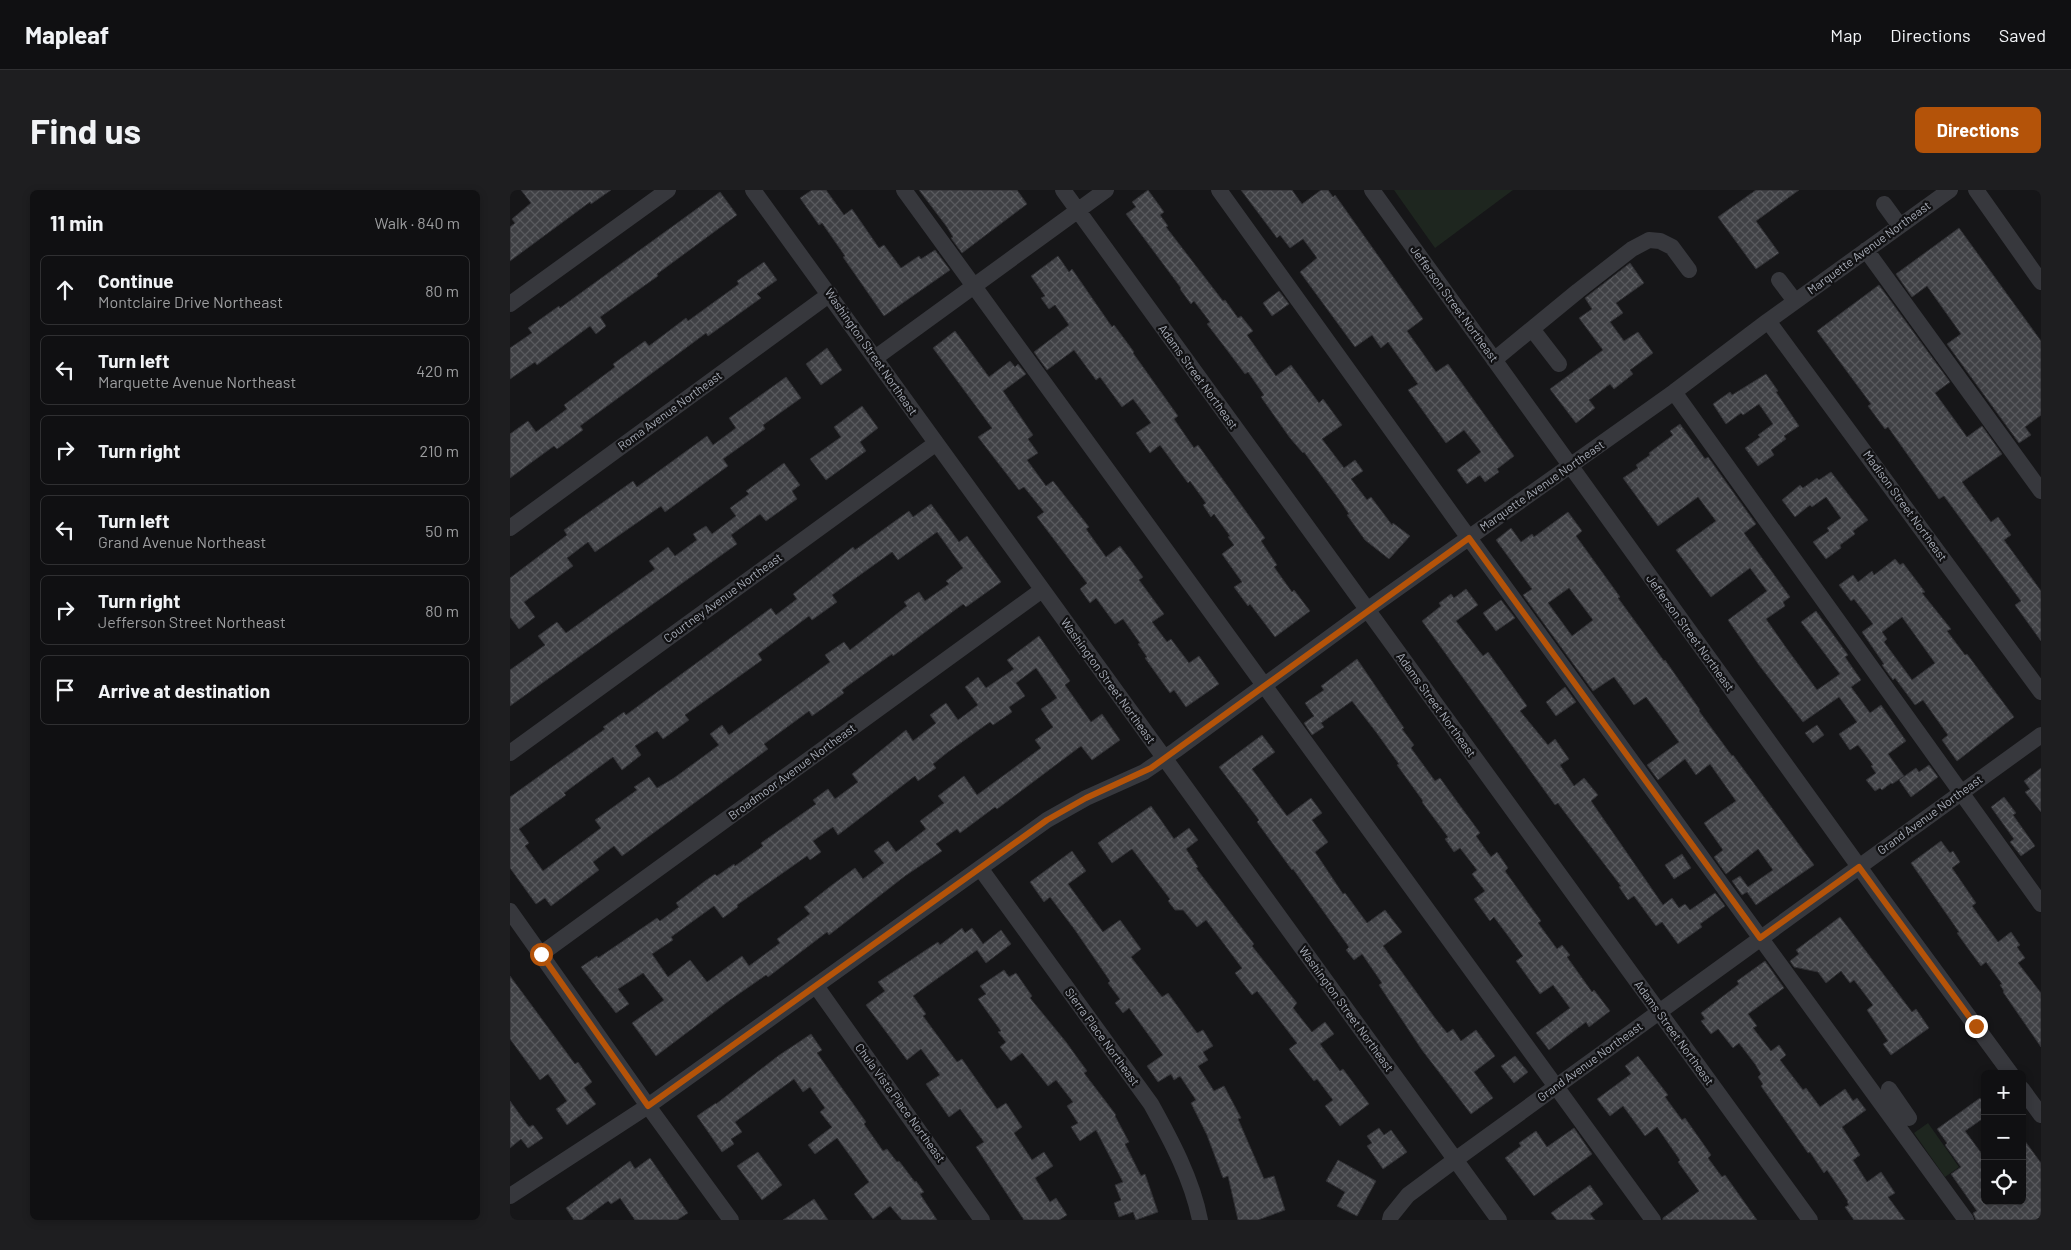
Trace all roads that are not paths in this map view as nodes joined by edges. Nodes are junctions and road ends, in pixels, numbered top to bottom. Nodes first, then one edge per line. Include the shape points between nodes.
1 (668, 190) edge
2 (752, 190) edge
3 (904, 190) edge
4 (1062, 190) edge
5 (1106, 190) edge
6 (1219, 190) edge
7 (1372, 190) edge
8 (1950, 190) edge
9 (1976, 190) edge
10 (1884, 204) dead end
11 (1078, 210) junction
12 (1900, 226) junction
13 (1866, 250) junction
14 (1689, 270) dead end
15 (1779, 280) dead end
16 (2041, 282) edge
17 (974, 286) junction
18 (830, 294) junction
19 (1796, 301) junction
20 (510, 304) edge
21 (1768, 320) junction
22 (1532, 328) junction
23 (875, 358) junction
24 (1494, 360) junction
25 (1559, 364) dead end
26 (1674, 392) junction
27 (935, 444) junction
28 (1570, 466) junction
29 (2041, 491) edge
30 (510, 528) edge
31 (1469, 538) junction
32 (1042, 590) junction
33 (1367, 610) junction
34 (1266, 684) junction
35 (2041, 692) edge
36 (2041, 735) edge
37 (510, 753) edge
38 (1165, 758) junction
39 (1961, 793) junction
40 (1859, 867) junction
41 (980, 868) junction
42 (2041, 904) edge
43 (510, 911) edge
44 (1760, 938) junction
45 (541, 954) junction
46 (816, 986) junction
47 (1659, 1012) junction
48 (2006, 1070) edge
49 (1556, 1087) junction
50 (1889, 1089) dead end
51 (2026, 1094) edge
52 (648, 1106) junction
53 (2041, 1115) edge
54 (1909, 1118) dead end
55 (1455, 1160) junction
56 (510, 1196) edge
57 (732, 1220) edge
58 (982, 1220) edge
59 (1200, 1220) edge
60 (1390, 1220) edge
61 (1499, 1220) edge
62 (1653, 1220) edge
63 (1810, 1220) edge
64 (1966, 1220) edge

1 - 20 street
2 - 18 street, Washington Street Northeast
3 - 17 street
4 - 11 street, Adams Street Northeast
5 - 11 street
6 - 31 street
7 - 24 street, Jefferson Street Northeast
8 - 12 street, Marquette Avenue Northeast via 1924,198
9 - 16 street
10 - 12 street
11 - 17 street
11 - 33 street, Adams Street Northeast
12 - 13 street, Marquette Avenue Northeast
13 - 19 street, Marquette Avenue Northeast
13 - 29 street
14 - 22 street via 1672,247 1660,240 1649,240 1632,249
15 - 19 street
17 - 23 street
17 - 34 street
18 - 23 street, Washington Street Northeast
18 - 30 street, Roma Avenue Northeast
19 - 21 street, Marquette Avenue Northeast
21 - 26 street, Marquette Avenue Northeast
21 - 35 street, Madison Street Northeast
22 - 24 street
22 - 25 street
23 - 27 street, Washington Street Northeast
24 - 28 street, Jefferson Street Northeast
26 - 28 street, Marquette Avenue Northeast
26 - 39 street
27 - 32 street, Washington Street Northeast
27 - 37 street, Courtney Avenue Northeast
28 - 31 street, Marquette Avenue Northeast
28 - 40 street, Jefferson Street Northeast
31 - 33 street, Marquette Avenue Northeast
31 - 44 street
32 - 38 street, Washington Street Northeast
32 - 45 street, Broadmoor Avenue Northeast
33 - 34 street, Marquette Avenue Northeast
33 - 47 street, Adams Street Northeast
34 - 38 street, Marquette Avenue Northeast
34 - 49 street
36 - 39 street, Grand Avenue Northeast
38 - 41 street, Marquette Avenue Northeast via 1144,772 1047,820
38 - 55 street, Washington Street Northeast
39 - 40 street, Grand Avenue Northeast
39 - 42 street
40 - 44 street, Grand Avenue Northeast
40 - 48 street, Jefferson Street Northeast via 1970,1030 1991,1058
41 - 46 street, Marquette Avenue Northeast
41 - 59 street, Sierra Place Northeast via 1151,1104 1186,1175
43 - 45 street
44 - 47 street, Grand Avenue Northeast
44 - 64 street
45 - 52 street
46 - 52 street, Marquette Avenue Northeast
46 - 58 street, Chula Vista Place Northeast
47 - 49 street, Grand Avenue Northeast
47 - 63 street, Adams Street Northeast
49 - 55 street, Grand Avenue Northeast
49 - 62 street
50 - 54 street
51 - 53 street
52 - 56 street, Marquette Avenue Northeast
52 - 57 street
55 - 60 street, Grand Avenue Northeast via 1408,1195
55 - 61 street, Washington Street Northeast

